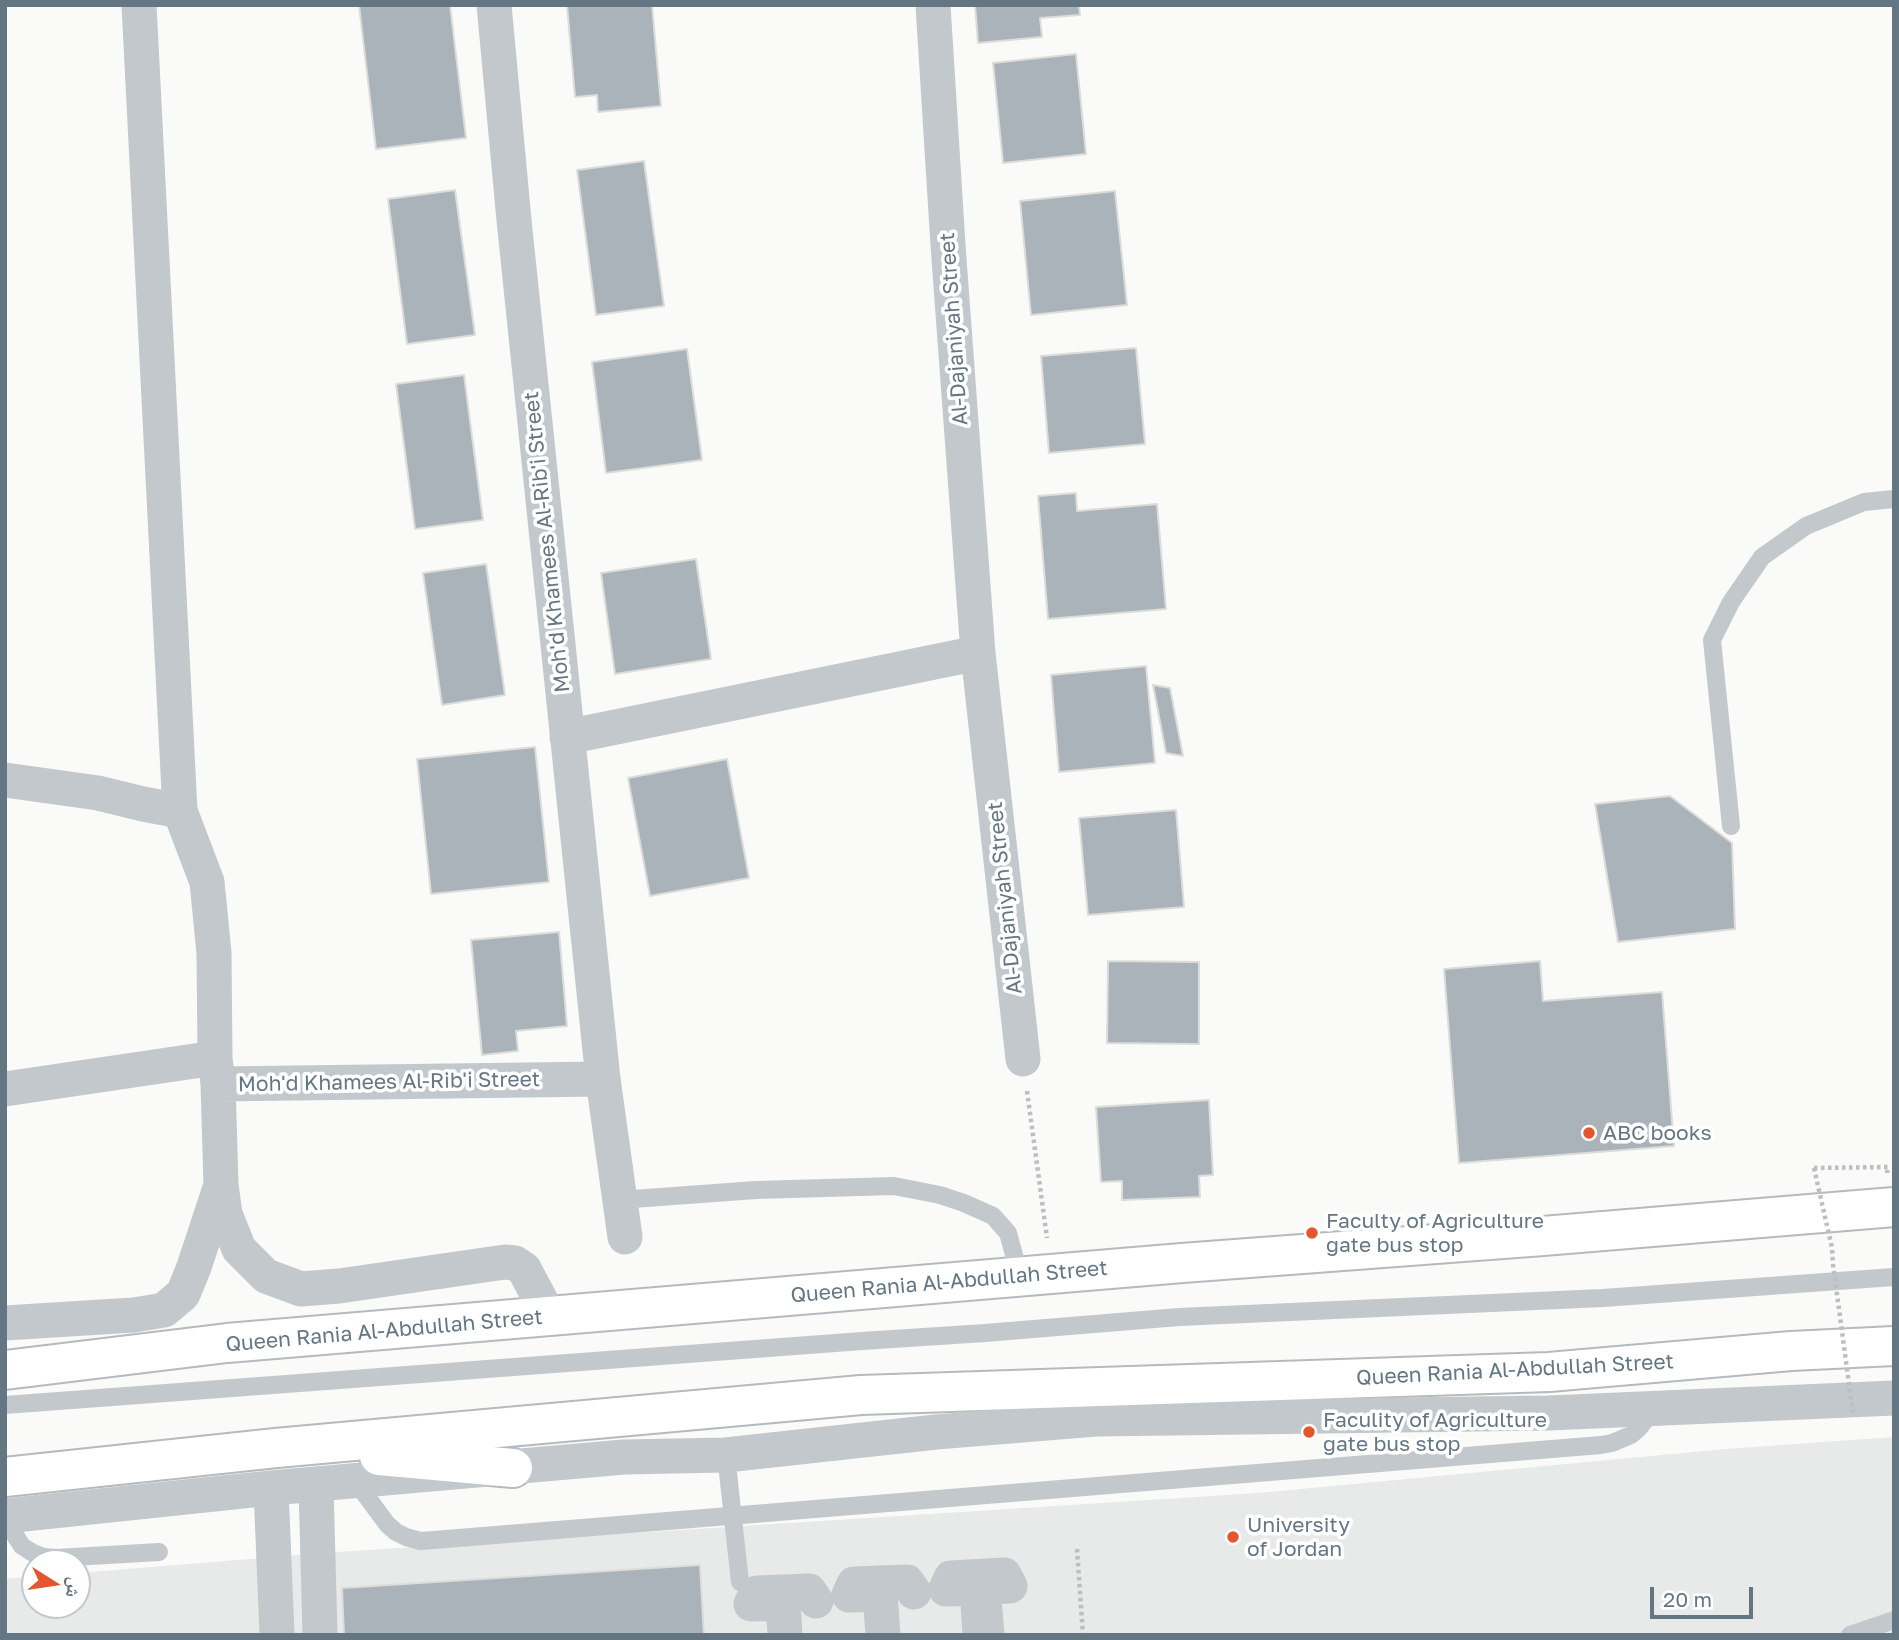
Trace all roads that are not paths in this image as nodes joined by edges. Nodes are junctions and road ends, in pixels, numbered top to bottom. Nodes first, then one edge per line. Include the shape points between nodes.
1 (139, 5) edge
2 (494, 5) edge
3 (933, 5) edge
4 (1894, 499) edge
5 (978, 653) junction
6 (567, 737) junction
7 (5, 780) edge
8 (180, 811) junction
9 (1731, 826) dead end
10 (1023, 1059) road end
11 (216, 1071) junction
12 (603, 1079) junction
13 (5, 1089) edge
14 (221, 1185) junction
15 (619, 1200) junction
16 (1894, 1207) edge
17 (625, 1237) dead end
18 (1036, 1275) junction
19 (1894, 1277) edge
20 (549, 1317) junction
21 (5, 1323) edge
22 (1894, 1346) edge
23 (5, 1370) edge
24 (1894, 1398) edge
25 (5, 1405) edge
26 (1654, 1409) junction
27 (276, 1448) junction
28 (726, 1455) junction
29 (513, 1468) junction
30 (5, 1477) edge
31 (356, 1482) junction
32 (316, 1485) junction
33 (271, 1488) junction
34 (732, 1516) junction
35 (5, 1518) edge
36 (159, 1552) dead end
37 (740, 1582) dead end
38 (1894, 1620) edge
39 (276, 1635) edge
40 (320, 1635) edge
41 (785, 1635) edge
42 (791, 1635) edge
43 (883, 1635) edge
44 (889, 1635) edge
45 (980, 1635) edge
46 (986, 1635) edge
47 (1850, 1635) edge

1 - 8 street
2 - 6 street, Moh'd Khamees Al-Rib'i Street
3 - 5 street, Al-Dajaniyah Street
4 - 9 lane via 1864,502 1806,526 1762,557 1712,640
5 - 6 street
5 - 10 street, Al-Dajaniyah Street
6 - 12 street, Moh'd Khamees Al-Rib'i Street
7 - 8 street via 99,793
8 - 11 street via 207,882 214,953
11 - 12 street, Moh'd Khamees Al-Rib'i Street
11 - 13 street, Moh'd Khamees Al-Rib'i Street
11 - 14 street
12 - 15 street, Moh'd Khamees Al-Rib'i Street
14 - 20 street via 225,1214 239,1249 266,1276 301,1289 514,1263 524,1269
14 - 21 street via 184,1294 164,1310
15 - 17 street, Moh'd Khamees Al-Rib'i Street
15 - 18 lane via 894,1186 940,1195 993,1216
16 - 18 main road, Queen Rania Al-Abdullah Street
18 - 20 main road, Queen Rania Al-Abdullah Street
19 - 25 lane via 1603,1298 1179,1317
20 - 23 main road, Queen Rania Al-Abdullah Street via 227,1343
22 - 27 main road, Queen Rania Al-Abdullah Street via 1549,1372 861,1395
24 - 26 street
26 - 28 street via 1096,1419
26 - 34 lane via 1632,1435 1612,1443
27 - 29 main road
27 - 30 main road, Queen Rania Al-Abdullah Street
28 - 29 street via 624,1457
28 - 34 lane
29 - 31 street
31 - 32 street
31 - 34 lane via 387,1524 420,1541
32 - 33 street
32 - 40 street
33 - 35 street
33 - 39 street
34 - 37 lane
35 - 36 lane via 23,1546 44,1557
38 - 47 lane
41 - 42 street via 783,1602 751,1604 757,1593 810,1591 816,1601 789,1602
43 - 44 street via 880,1594 849,1595 854,1584 907,1582 914,1592 887,1593
45 - 46 street via 977,1588 946,1589 951,1577 1004,1575 1010,1586 983,1587

